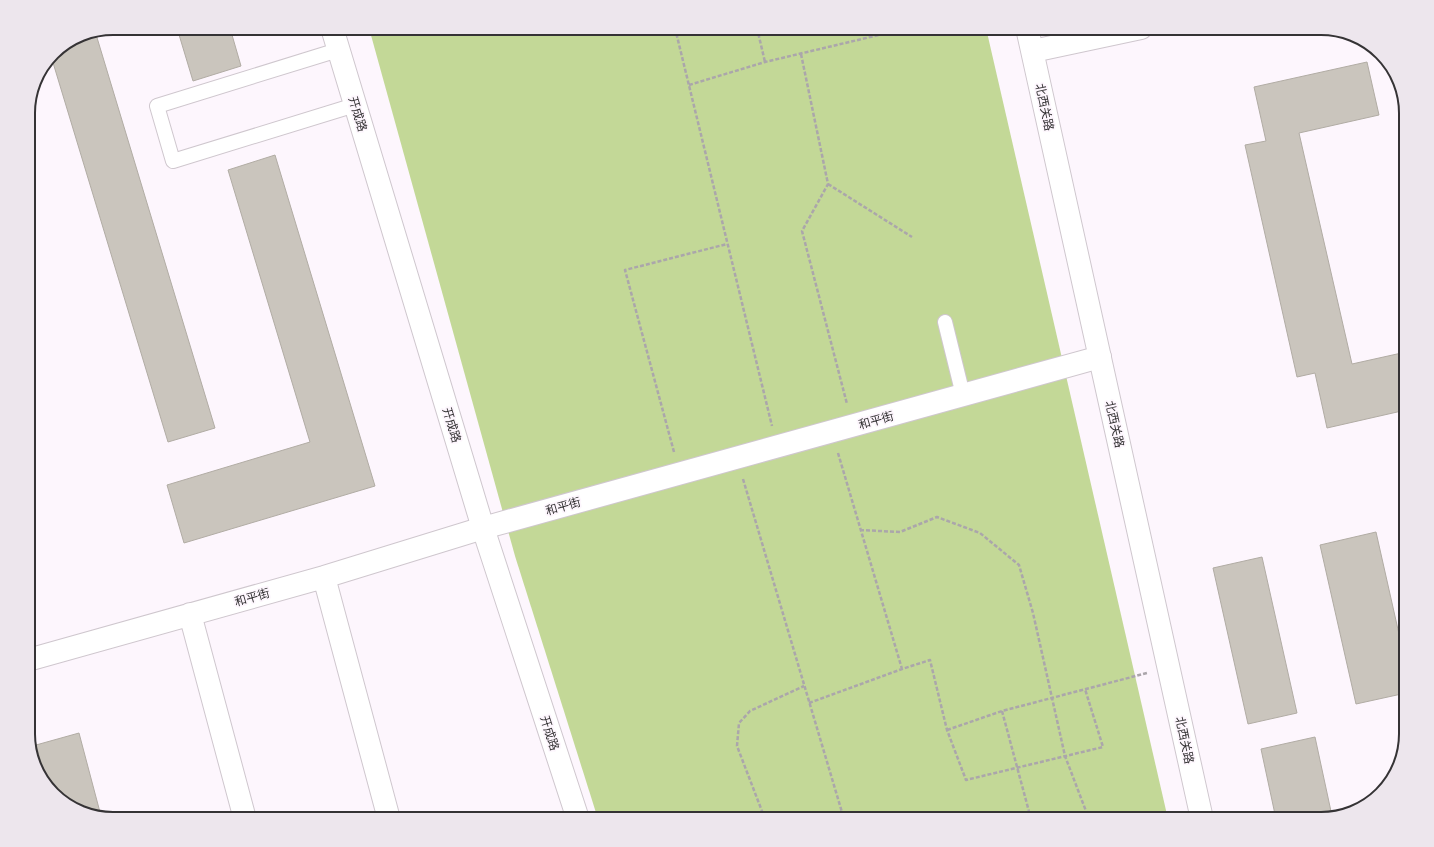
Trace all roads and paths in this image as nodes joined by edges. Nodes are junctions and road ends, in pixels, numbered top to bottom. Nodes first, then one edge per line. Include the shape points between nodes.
1 (334, 35) edge
2 (677, 35) edge
3 (759, 35) edge
4 (879, 35) edge
5 (1030, 35) edge
6 (1108, 35) edge
7 (338, 50) junction
8 (1033, 51) junction
9 (801, 54) junction
10 (765, 62) junction
11 (689, 85) junction
12 (355, 105) junction
13 (828, 184) junction
14 (912, 237) dead end
15 (727, 244) junction
16 (945, 322) dead end
17 (1100, 357) junction
18 (963, 395) junction
19 (853, 426) junction
20 (832, 432) junction
21 (777, 447) junction
22 (737, 458) junction
23 (680, 474) junction
24 (483, 528) junction
25 (860, 530) junction
26 (324, 577) junction
27 (190, 614) junction
28 (35, 658) edge
29 (1169, 667) junction
30 (902, 668) junction
31 (805, 686) junction
32 (1085, 689) junction
33 (1051, 698) junction
34 (809, 703) junction
35 (1002, 711) junction
36 (947, 730) junction
37 (1065, 756) junction
38 (1017, 768) junction
39 (243, 812) edge
40 (386, 812) edge
41 (576, 812) edge
42 (762, 812) edge
43 (842, 812) edge
44 (1029, 812) edge
45 (1086, 812) edge
46 (1200, 812) edge

1 - 7 street, 开成路
2 - 11 path
3 - 10 path
4 - 9 path
5 - 8 street, 北西关路
6 - 8 street
7 - 12 street, 开成路
7 - 12 lane via 157,106 171,154 174,161
8 - 17 street, 北西关路
9 - 10 path
9 - 13 path
10 - 11 path
11 - 15 path
12 - 24 street, 开成路
13 - 14 path
13 - 19 path via 802,231
15 - 21 path
15 - 23 path via 625,270
16 - 18 lane
17 - 18 street, 和平街
17 - 29 street, 北西关路
18 - 19 street, 和平街
19 - 20 street, 和平街
20 - 21 street, 和平街
20 - 25 path
21 - 22 street, 和平街
22 - 23 street, 和平街
22 - 31 path
23 - 24 street, 和平街
24 - 26 street, 和平街
24 - 41 street, 开成路
25 - 30 path
25 - 33 path via 900,532 937,517 980,533 1019,565 1033,613
26 - 27 street, 和平街
26 - 40 street
27 - 28 street, 和平街
27 - 39 street
29 - 32 path
29 - 46 street, 北西关路
30 - 34 path
30 - 36 path via 930,660
31 - 34 path
31 - 42 path via 750,710 739,723 737,746
32 - 33 path
32 - 37 path via 1103,747
33 - 35 path
33 - 37 path
34 - 43 path
35 - 36 path
35 - 38 path
36 - 38 path via 966,780
37 - 38 path
37 - 45 path
38 - 44 path

